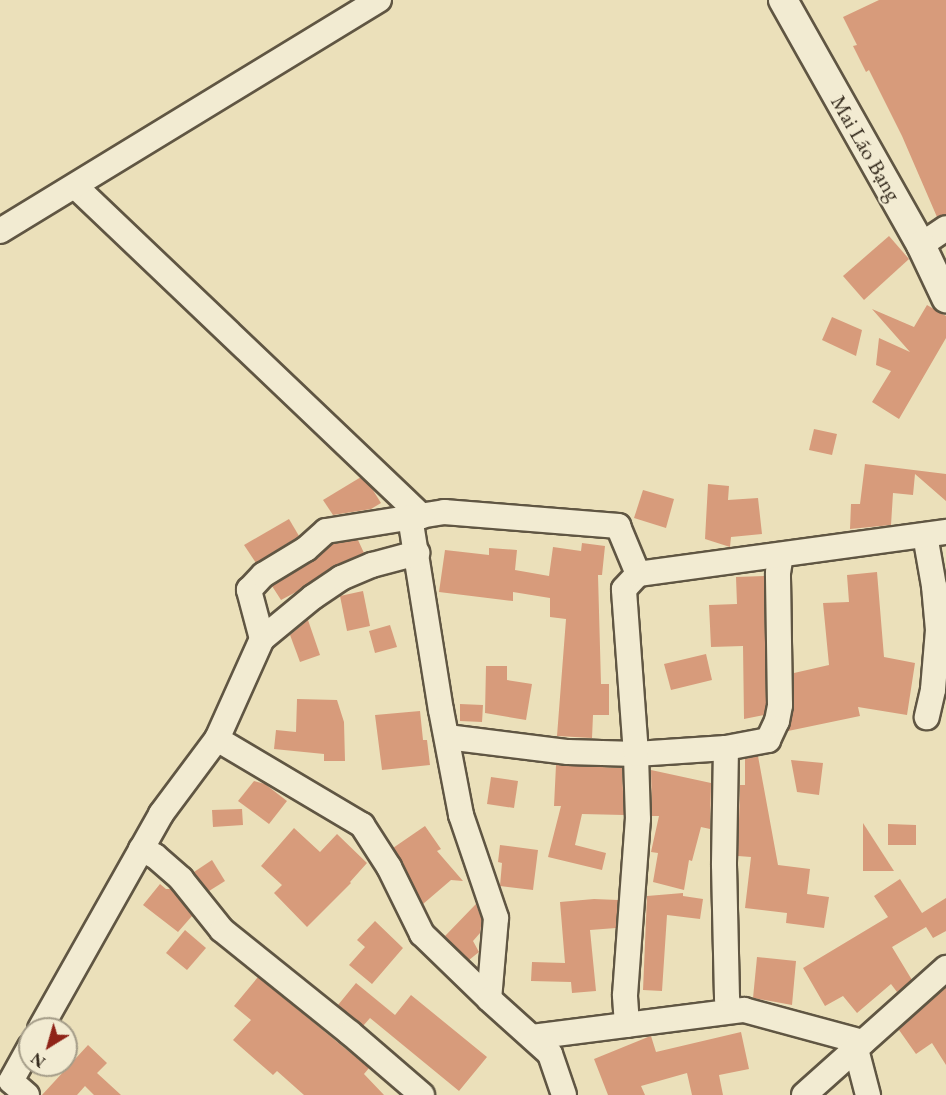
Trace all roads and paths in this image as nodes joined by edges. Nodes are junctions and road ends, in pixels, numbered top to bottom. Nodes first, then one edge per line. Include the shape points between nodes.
1 (379, 0) edge
2 (783, 0) edge
3 (75, 186) junction
4 (946, 228) edge
5 (0, 231) edge
6 (921, 245) junction
7 (946, 298) edge
8 (416, 517) junction
9 (935, 533) edge
10 (417, 553) junction
11 (781, 555) junction
12 (638, 574) junction
13 (262, 639) junction
14 (927, 717) dead end
15 (447, 737) junction
16 (217, 739) junction
17 (726, 748) junction
18 (636, 754) junction
19 (141, 849) junction
20 (946, 968) edge
21 (489, 999) junction
22 (730, 1011) junction
23 (47, 1017) edge
24 (627, 1025) junction
25 (532, 1037) junction
26 (859, 1045) junction
27 (18, 1068) edge
28 (27, 1095) edge
29 (422, 1095) edge
30 (564, 1095) edge
31 (804, 1095) edge
32 (868, 1095) edge

1 - 3 street
2 - 6 street, Mai Lão Bạng
3 - 5 street
3 - 8 street
4 - 6 street
6 - 7 street, Mai Lão Bạng
8 - 10 street
8 - 12 street via 444,512 618,526
8 - 13 street via 326,531 306,549 263,575 249,590
9 - 11 street
9 - 14 street via 938,630
10 - 13 street via 341,578
10 - 15 street
11 - 12 street
11 - 17 street via 777,721 768,740
12 - 18 street via 624,589
13 - 16 street
15 - 18 street via 568,752
15 - 21 street via 461,815 496,918
16 - 19 street via 160,814
16 - 21 street via 362,825 389,867 422,933
17 - 18 street
17 - 22 street via 724,865
18 - 24 street via 638,819 625,995
19 - 23 street
19 - 29 street via 181,879 222,930
20 - 26 street
21 - 25 street
22 - 24 street
22 - 26 street via 744,1010
24 - 25 street
25 - 30 street via 550,1054
26 - 31 street
26 - 32 street
27 - 28 street via 11,1081

